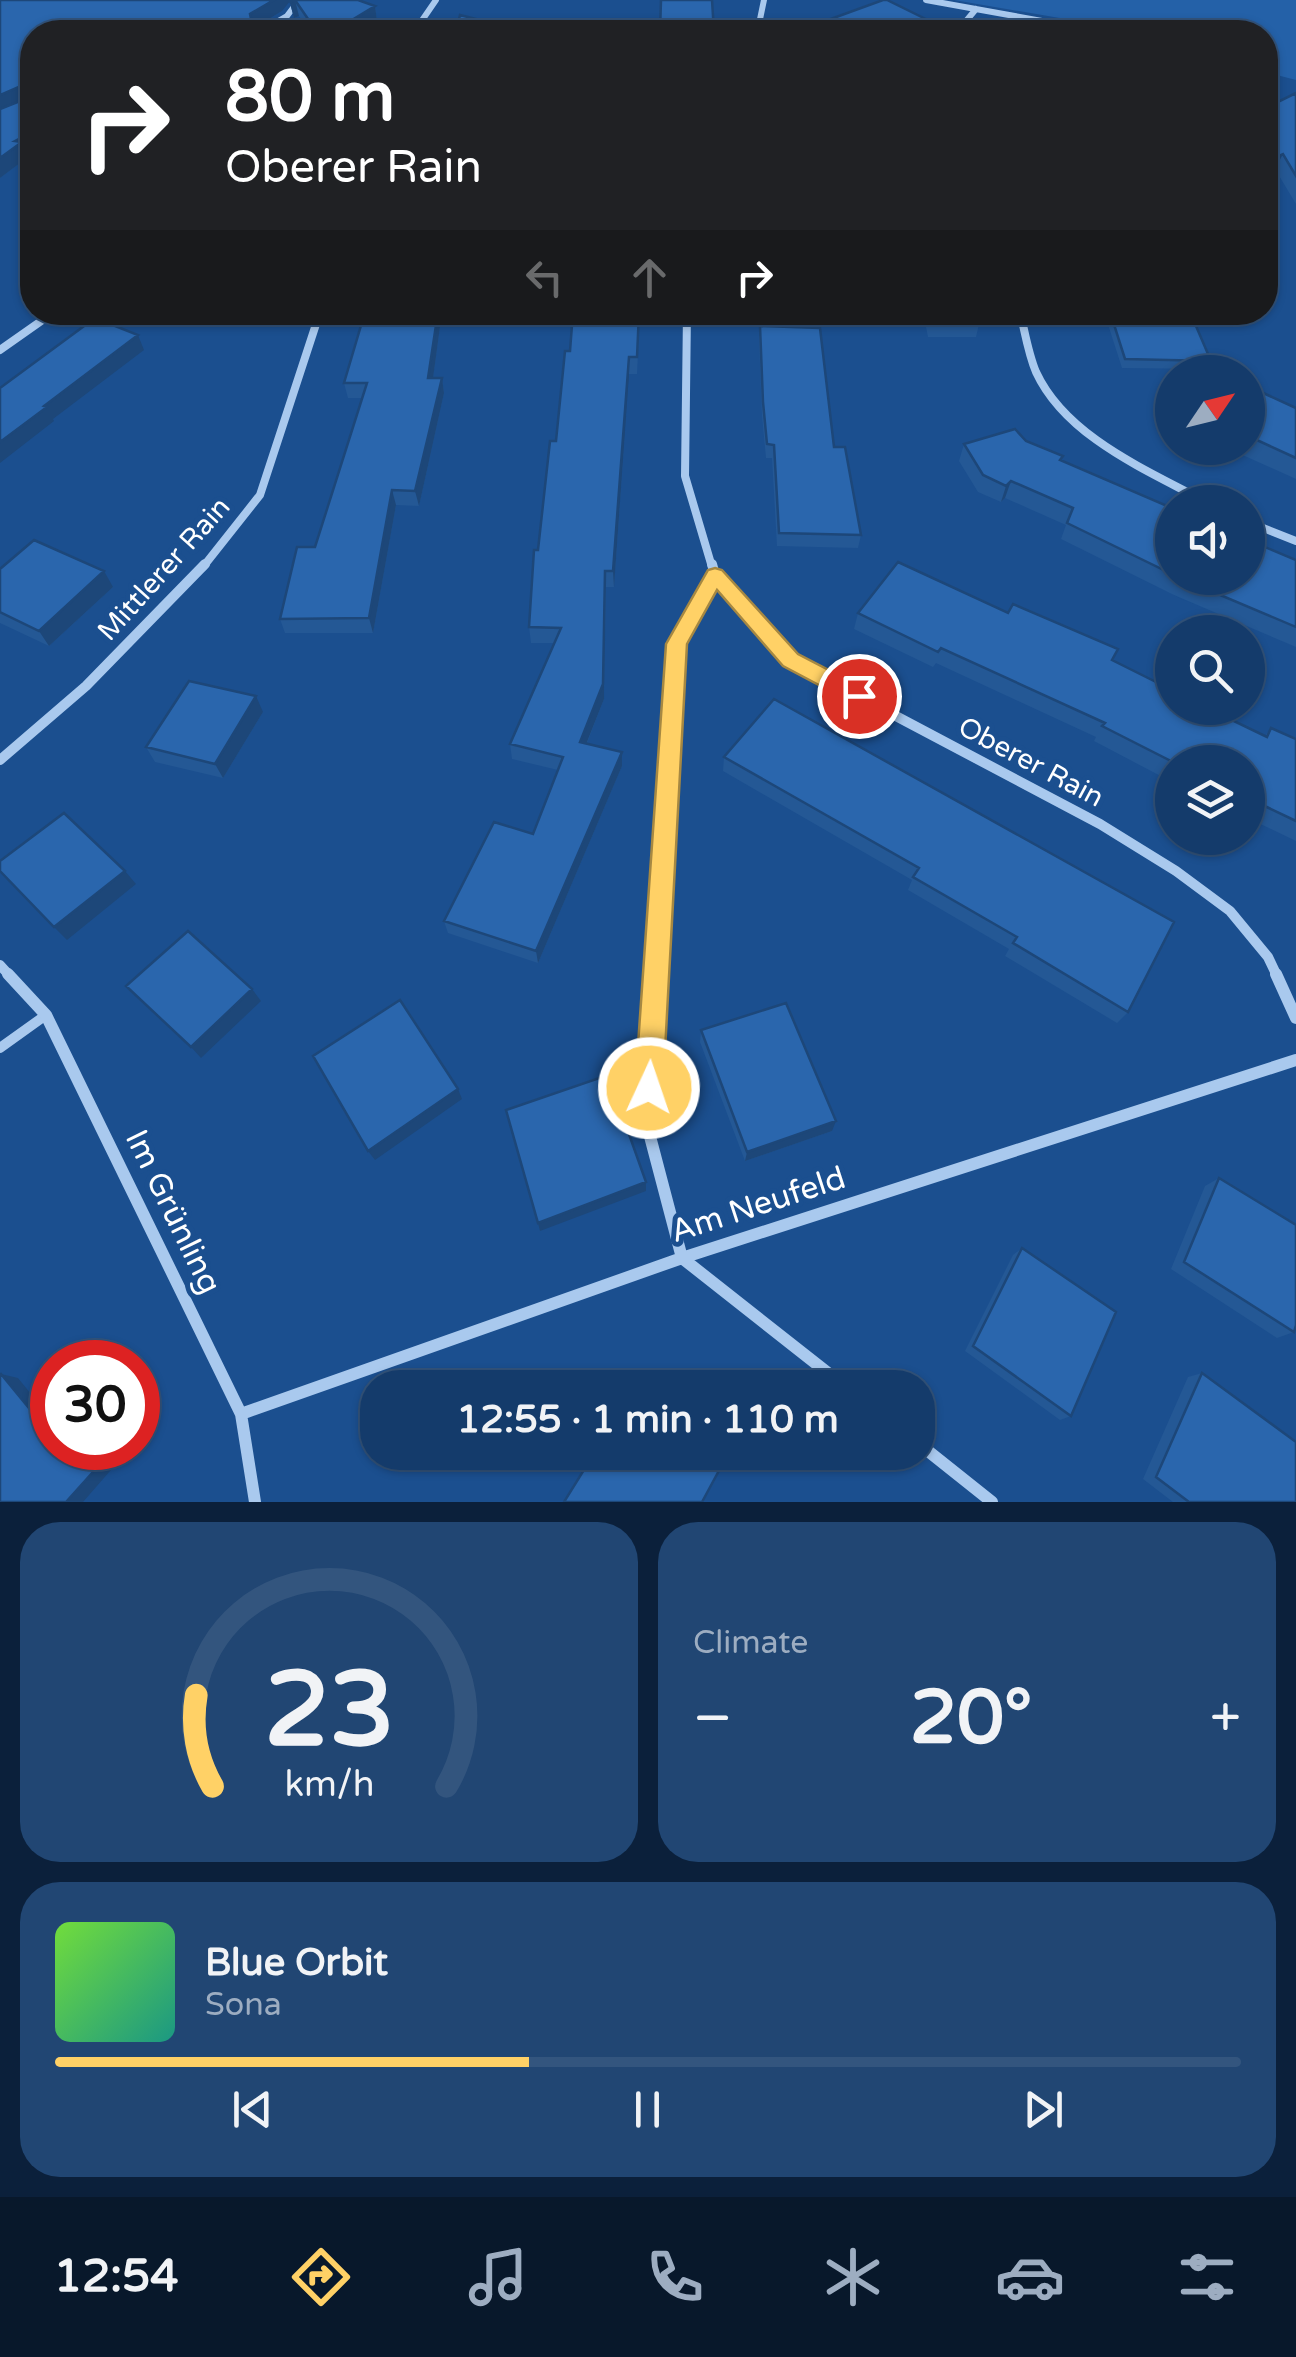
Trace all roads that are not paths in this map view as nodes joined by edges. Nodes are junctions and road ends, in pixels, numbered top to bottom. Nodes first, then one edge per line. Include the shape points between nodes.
1 (299, 0) edge
2 (926, 0) edge
3 (976, 9) junction
4 (279, 20) edge
5 (967, 20) edge
6 (1037, 20) edge
7 (36, 325) edge
8 (316, 325) edge
9 (688, 325) edge
10 (1024, 325) edge
11 (0, 350) edge
12 (1175, 485) edge
13 (1265, 529) edge
14 (1296, 541) edge
15 (715, 575) junction
16 (0, 760) edge
17 (0, 965) edge
18 (46, 1015) junction
19 (1296, 1018) edge
20 (0, 1048) edge
21 (1296, 1060) edge
22 (682, 1258) junction
23 (824, 1370) edge
24 (241, 1414) junction
25 (935, 1457) edge
26 (255, 1502) edge
27 (992, 1502) edge

1 - 4 street
2 - 3 street
3 - 5 street
3 - 6 street
7 - 11 street
8 - 16 street, Mittlerer Rain via 260,495 161,612
9 - 15 street, Oberer Rain via 685,476
10 - 12 street via 1038,376 1055,401 1125,457
13 - 14 street
15 - 19 street, Oberer Rain via 790,660 1100,824 1230,911 1268,957
15 - 22 street via 677,644 647,1125
17 - 18 street, Im Grünling
18 - 20 lane
18 - 24 street, Im Grünling
21 - 22 street, Am Neufeld
22 - 23 street
22 - 24 street, Am Neufeld
24 - 26 street, Im Grünling
25 - 27 street

